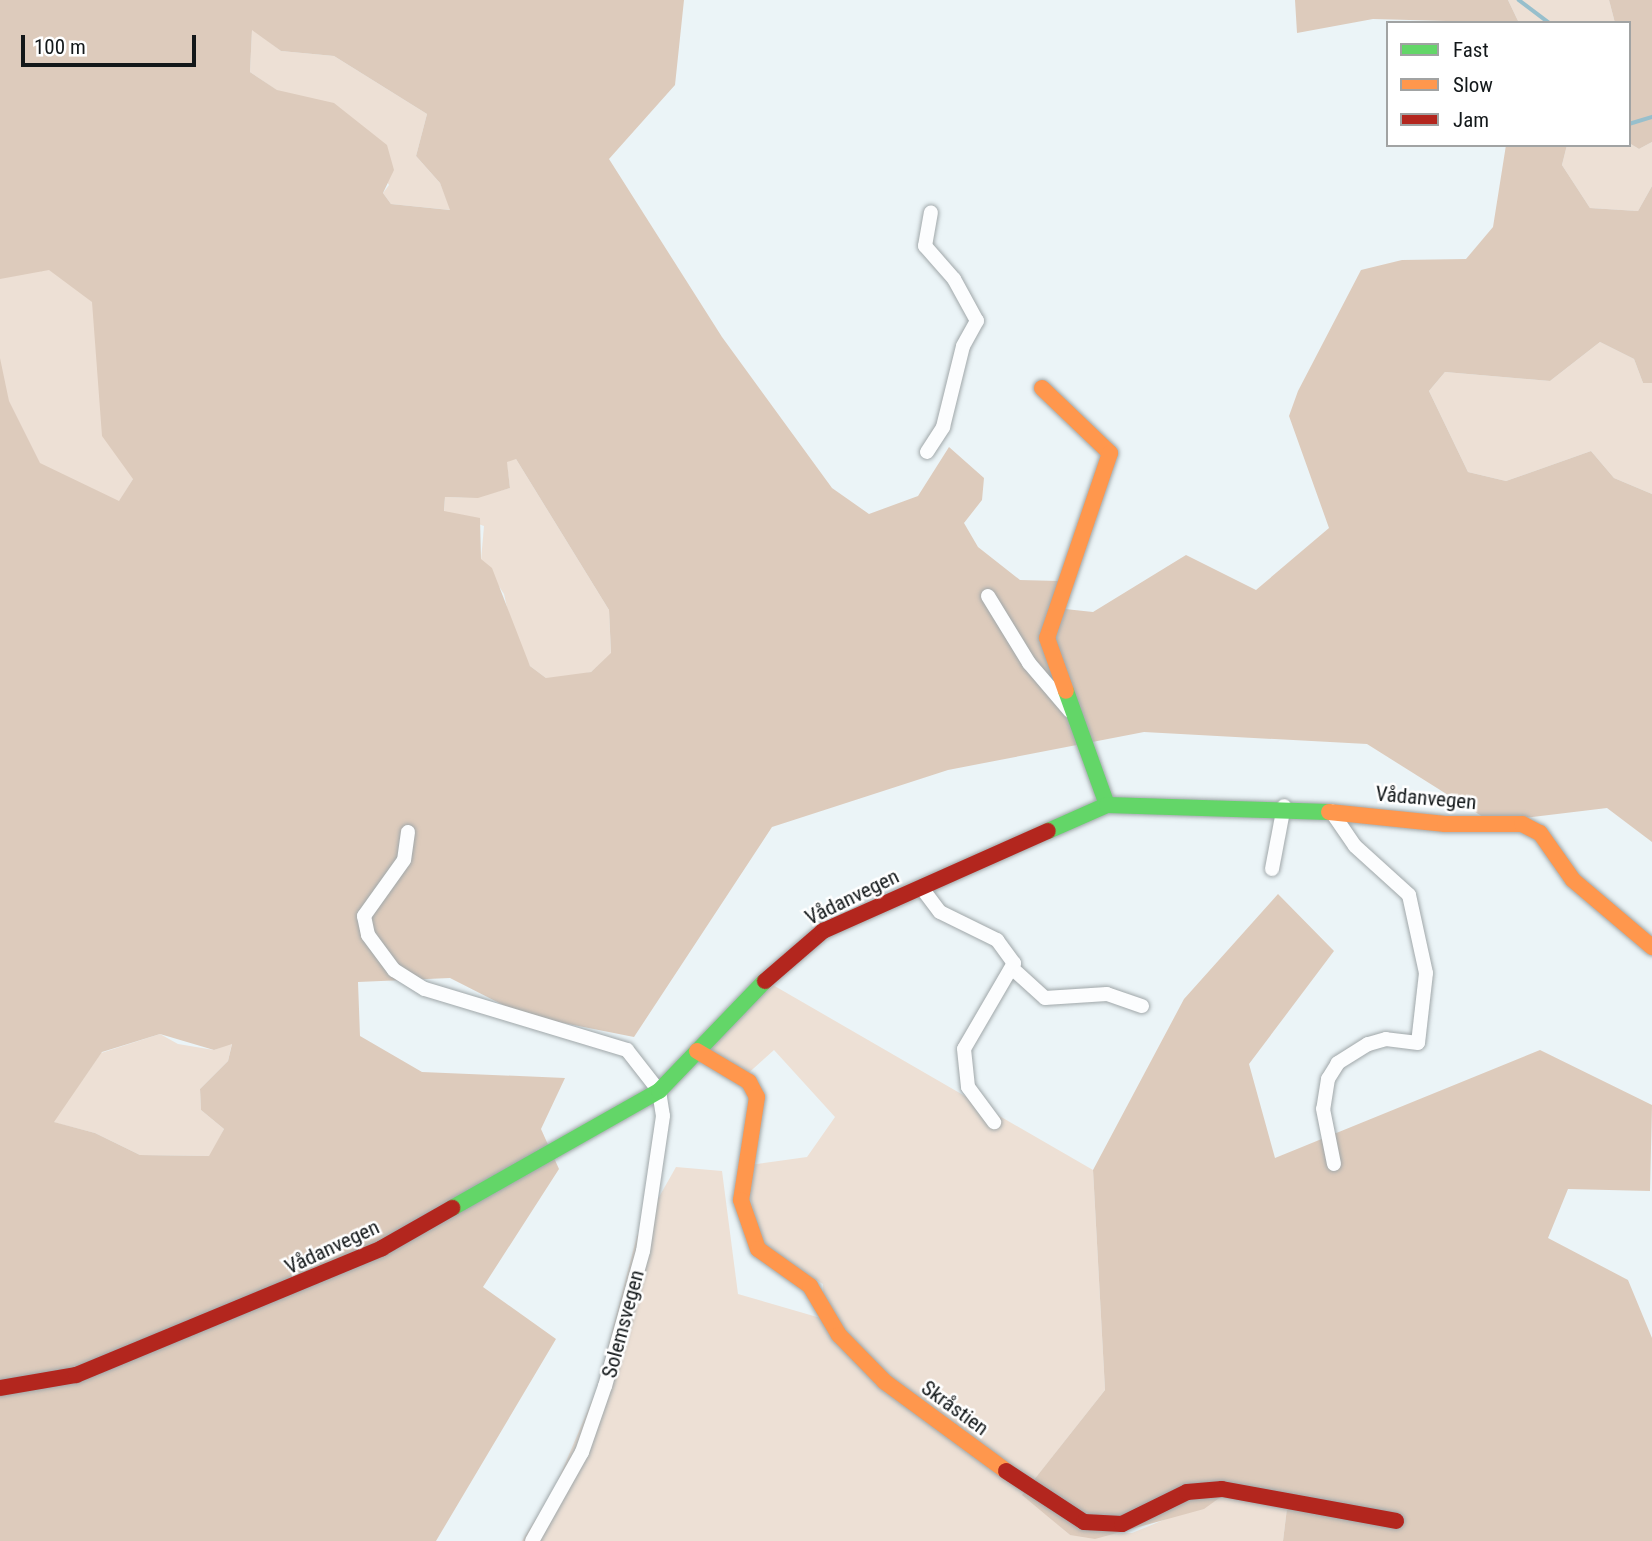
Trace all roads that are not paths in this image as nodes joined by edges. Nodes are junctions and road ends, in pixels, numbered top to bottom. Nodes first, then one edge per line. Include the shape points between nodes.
1 (931, 213) dead end
2 (1042, 388) dead end
3 (928, 452) dead end
4 (988, 596) dead end
5 (1071, 712) junction
6 (1107, 805) junction
7 (1284, 806) junction
8 (1331, 811) junction
9 (408, 832) dead end
10 (1272, 869) dead end
11 (922, 887) junction
12 (1652, 947) edge
13 (1013, 969) junction
14 (1142, 1006) dead end
15 (697, 1051) junction
16 (659, 1091) junction
17 (994, 1122) dead end
18 (1334, 1164) dead end
19 (0, 1388) edge
20 (1396, 1521) dead end
21 (532, 1541) edge

1 - 3 street via 925,246 954,279 977,321 963,346 943,427
2 - 5 street via 1106,442 1111,456 1048,632
4 - 5 street via 1029,663
5 - 6 street
6 - 7 street, Vådanvegen
6 - 11 street, Vådanvegen
7 - 8 street, Vådanvegen
7 - 10 street
8 - 12 street, Vådanvegen via 1522,824 1540,833 1573,880
8 - 18 street via 1354,846 1409,895 1426,973 1418,1043 1386,1038 1368,1044 1338,1063 1328,1079 1323,1109
9 - 16 street via 404,860 364,916 368,935 394,970 425,989 627,1050
11 - 13 street via 940,912 997,940
11 - 15 street, Vådanvegen via 805,943
13 - 14 street via 1045,998 1107,994
13 - 17 street via 964,1049 968,1087
15 - 16 street, Vådanvegen
15 - 20 street, Skråstien via 749,1082 757,1097 741,1200 758,1249 810,1286 839,1335 885,1382 1056,1507 1084,1522 1122,1524 1187,1492 1222,1489
16 - 19 street, Vådanvegen via 602,1129 330,1273 76,1375
16 - 21 street, Solemsvegen via 663,1116 653,1199 626,1317 582,1452

